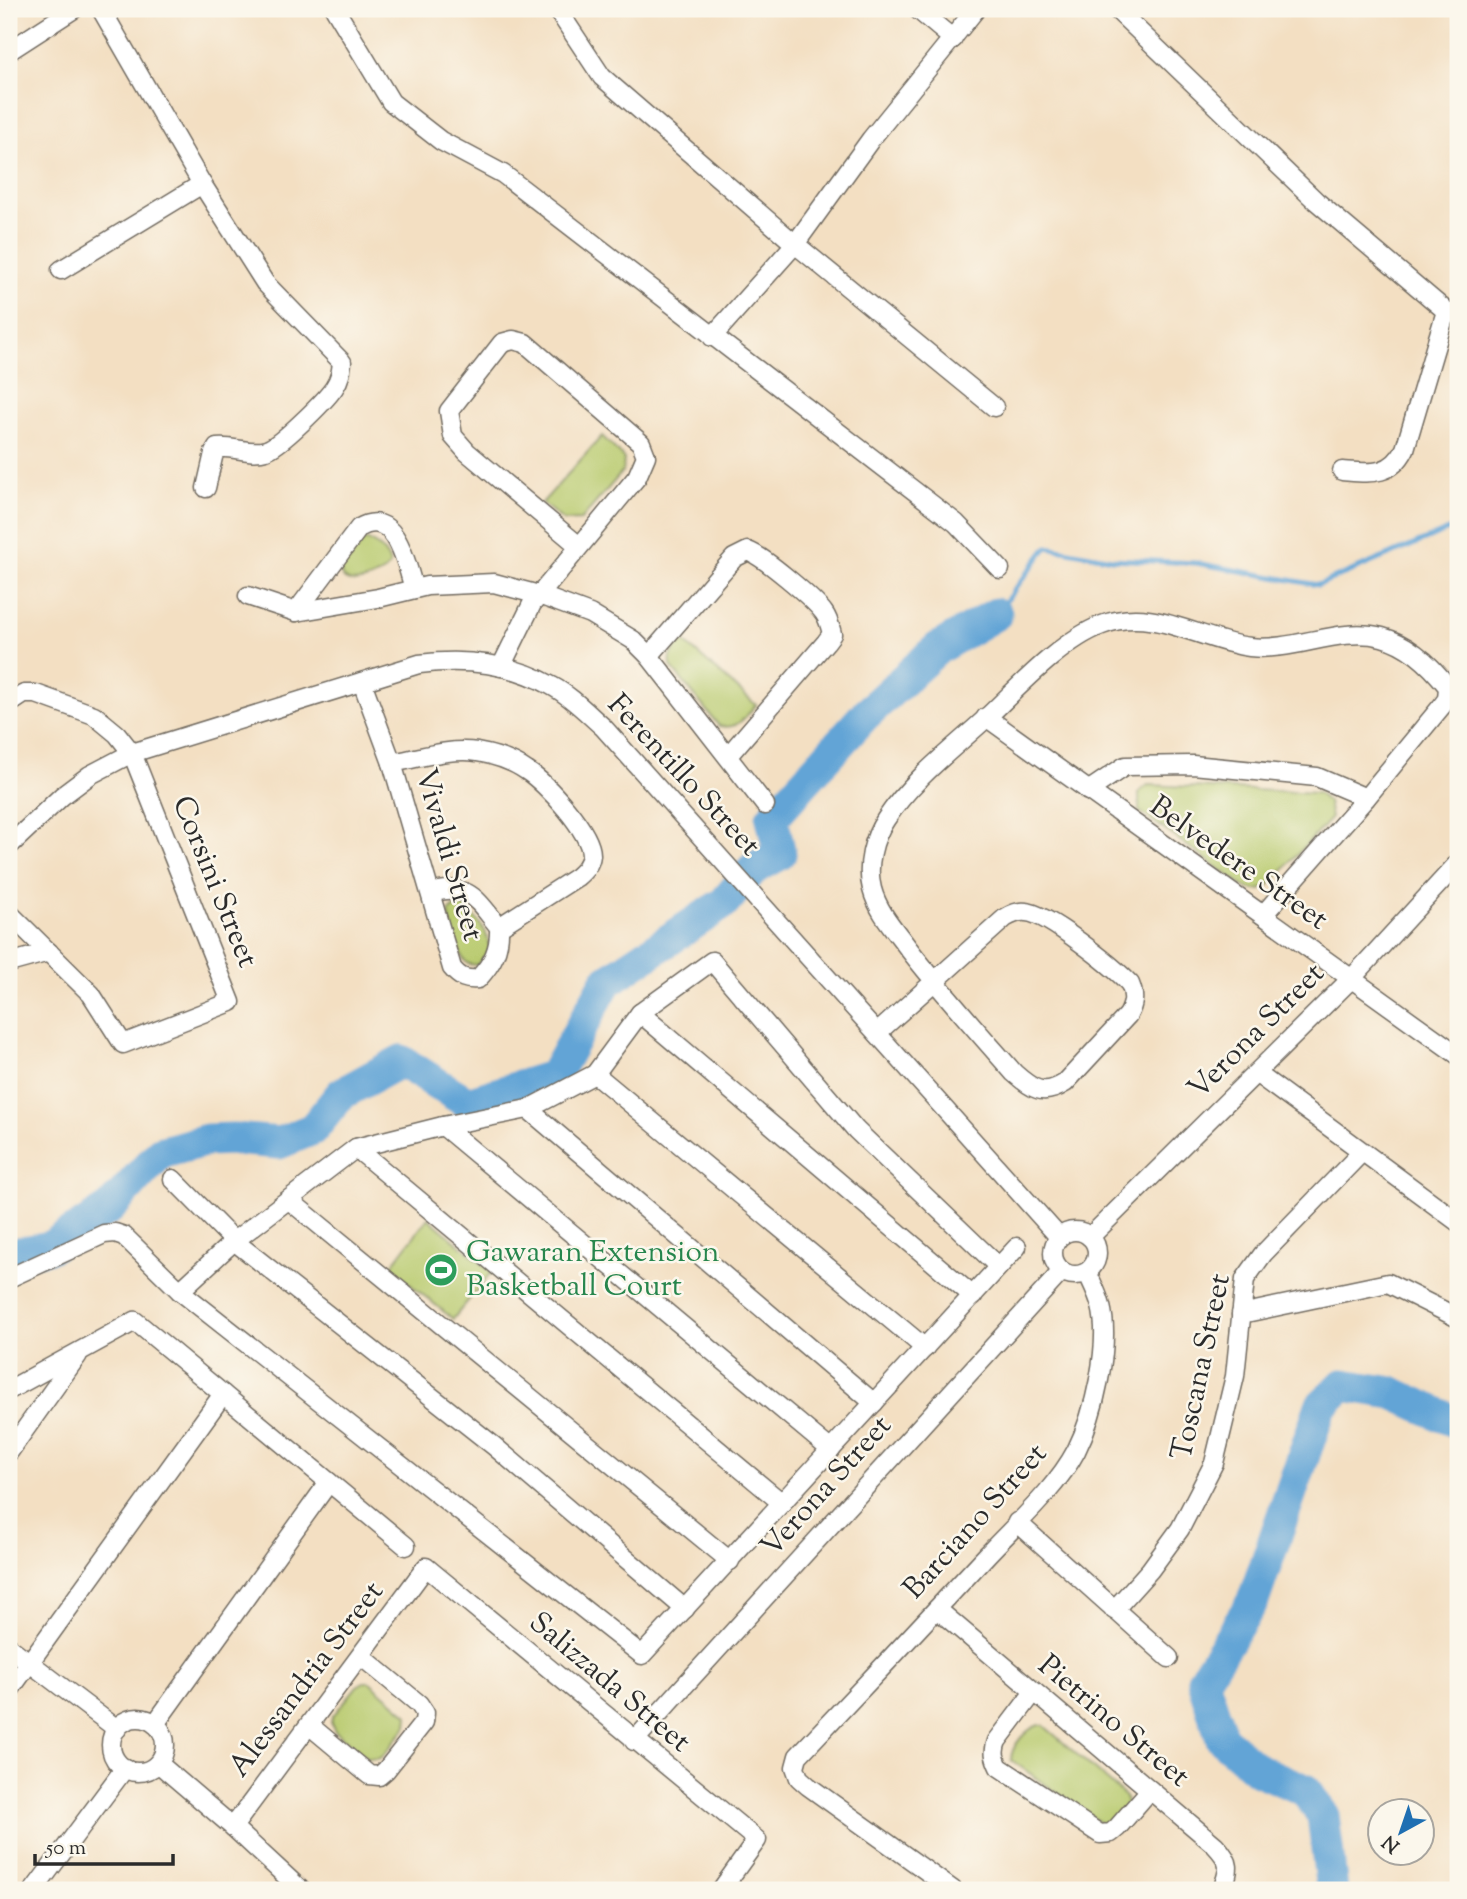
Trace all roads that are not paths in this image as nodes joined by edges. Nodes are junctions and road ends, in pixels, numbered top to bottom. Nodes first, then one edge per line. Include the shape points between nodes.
1 (74, 9) edge
2 (101, 9) edge
3 (335, 9) edge
4 (557, 9) edge
5 (917, 9) edge
6 (976, 9) edge
7 (1116, 9) edge
8 (953, 39) junction
9 (9, 51) edge
10 (202, 184) junction
11 (794, 244) junction
12 (61, 270) dead end
13 (1452, 313) edge
14 (712, 337) junction
15 (994, 407) dead end
16 (1342, 471) dead end
17 (206, 488) dead end
18 (579, 546) junction
19 (1000, 569) dead end
20 (414, 589) junction
21 (539, 595) junction
22 (248, 596) dead end
23 (296, 612) junction
24 (649, 656) junction
25 (501, 667) junction
26 (362, 682) junction
27 (9, 704) edge
28 (986, 717) junction
29 (132, 753) junction
30 (728, 756) junction
31 (392, 763) junction
32 (1088, 791) junction
33 (1366, 798) junction
34 (765, 805) dead end
35 (9, 846) edge
36 (1458, 863) edge
37 (431, 893) junction
38 (9, 913) edge
39 (1263, 915) junction
40 (499, 927) junction
41 (49, 952) junction
42 (9, 963) edge
43 (1352, 978) junction
44 (933, 981) junction
45 (640, 1013) junction
46 (877, 1033) junction
47 (1455, 1047) edge
48 (1256, 1073) junction
49 (595, 1074) junction
50 (528, 1110) junction
51 (443, 1126) junction
52 (356, 1148) junction
53 (1362, 1152) junction
54 (173, 1179) dead end
55 (289, 1200) junction
56 (1458, 1222) edge
57 (1059, 1237) junction
58 (1090, 1237) junction
59 (234, 1241) junction
60 (1017, 1247) dead end
61 (998, 1266) junction
62 (1062, 1271) junction
63 (1087, 1272) junction
64 (9, 1278) edge
65 (180, 1291) junction
66 (973, 1296) junction
67 (1241, 1314) junction
68 (1458, 1318) edge
69 (925, 1348) junction
70 (82, 1350) junction
71 (43, 1371) junction
72 (57, 1384) junction
73 (9, 1390) edge
74 (223, 1394) junction
75 (874, 1403) junction
76 (831, 1450) junction
77 (9, 1452) edge
78 (329, 1482) junction
79 (782, 1503) junction
80 (1017, 1522) junction
81 (406, 1546) dead end
82 (730, 1560) junction
83 (426, 1567) joint
84 (685, 1609) junction
85 (937, 1609) junction
86 (1114, 1610) junction
87 (9, 1647) edge
88 (361, 1656) junction
89 (1169, 1658) dead end
90 (29, 1662) junction
91 (9, 1690) edge
92 (1034, 1692) junction
93 (155, 1724) junction
94 (309, 1725) junction
95 (117, 1728) junction
96 (634, 1741) junction
97 (159, 1763) junction
98 (125, 1768) junction
99 (1150, 1790) junction
100 (233, 1827) junction
101 (34, 1890) edge
102 (301, 1890) edge
103 (721, 1890) edge
104 (953, 1890) edge
105 (1222, 1890) edge

1 - 9 street
2 - 10 street
3 - 14 street via 391,102 441,141 503,174
4 - 11 street via 602,76
5 - 8 street
6 - 8 street
7 - 13 street via 1316,201
8 - 11 street via 871,139
10 - 12 street
10 - 17 street via 264,283 341,362 333,389 268,450 217,448
11 - 14 street
11 - 15 street
13 - 16 street via 1399,460 1371,473
14 - 19 street via 956,523
18 - 18 street via 637,477 646,456 641,443 525,343 502,343 449,411 453,436
18 - 21 street
20 - 21 street via 494,583
20 - 23 street
20 - 23 street via 399,540 377,523 367,523
21 - 24 street via 612,625
21 - 25 street
22 - 23 street
24 - 30 street
24 - 30 street via 734,558 748,551 822,611 832,634
25 - 26 street, Ferentillo Street via 445,660
25 - 46 street, Ferentillo Street via 552,686 603,727
26 - 29 street, Ferentillo Street
26 - 31 street, Vivaldi Street
27 - 29 street via 24,694 36,694 94,715
28 - 32 street, Belvedere Street
28 - 33 street via 1080,636 1130,618 1157,620 1254,648 1377,636 1399,642 1448,687 1447,699
28 - 44 street via 913,785 874,842 872,889 882,912
29 - 35 street, Ferentillo Street via 62,796
29 - 41 street, Corsini Street via 231,1002 123,1044 91,994
30 - 34 street
31 - 37 street, Vivaldi Street
31 - 40 street, Vivaldi Street via 458,752 494,756 542,782 584,833 591,857 582,872
32 - 33 street via 1125,766 1193,765 1317,777
32 - 39 street, Belvedere Street
33 - 39 street
36 - 43 street, Verona Street
37 - 40 street via 456,888 467,893
37 - 40 street, Vivaldi Street via 452,968 466,980 478,979 488,968 500,940
38 - 41 street
39 - 43 street, Belvedere Street
41 - 42 street
43 - 47 street, Belvedere Street
43 - 48 street, Verona Street
44 - 44 street via 1005,918 1026,912 1054,924 1122,976 1130,984 1134,1005 1065,1083 1053,1091 1040,1091 1014,1073
44 - 46 street
45 - 49 street
45 - 61 street via 712,961 856,1130
45 - 66 street
46 - 57 street, Ferentillo Street
48 - 53 street
48 - 58 street, Verona Street
49 - 50 street
49 - 69 street
50 - 51 street
50 - 75 street
51 - 52 street
51 - 76 street
52 - 55 street
52 - 79 street
53 - 56 street
53 - 67 street, Toscana Street via 1257,1262 1243,1287
54 - 59 street
55 - 59 street
55 - 82 street
57 - 58 street via 1080,1231
57 - 62 street via 1052,1255
58 - 63 street via 1097,1251
59 - 65 street
59 - 84 street via 494,1446
60 - 61 street
61 - 66 street
62 - 63 street via 1070,1275
62 - 96 street, Verona Street
63 - 80 street, Barciano Street via 1102,1308 1101,1369 1094,1400 1076,1451
64 - 65 street via 115,1233 124,1236
65 - 84 street via 642,1655
66 - 69 street
67 - 68 street via 1380,1283 1394,1284
67 - 86 street, Toscana Street via 1235,1376 1214,1463 1180,1529
69 - 75 street
70 - 71 street
70 - 72 street
70 - 74 street via 135,1321
71 - 72 street
71 - 73 street
72 - 77 street
74 - 78 street
74 - 90 street
75 - 76 street
76 - 79 street
78 - 81 street
78 - 93 street
79 - 82 street
80 - 85 street, Barciano Street
80 - 86 street
82 - 84 street
83 - 88 street, Alessandria Street
83 - 96 street, Salizzada Street
85 - 92 street, Pietrino Street
85 - 104 street, Barciano Street via 798,1756 795,1768 808,1786
86 - 89 street
87 - 90 street
88 - 94 street, Alessandria Street
88 - 94 street via 419,1704 424,1722 379,1776 369,1775
90 - 91 street
90 - 95 street
92 - 99 street, Pietrino Street
92 - 99 street via 997,1741 994,1757 999,1767 1100,1834 1117,1828
93 - 95 street via 139,1718
93 - 97 street via 165,1747
94 - 100 street, Alessandria Street
95 - 98 street via 113,1755
96 - 103 street, Salizzada Street via 757,1840
97 - 98 street via 143,1772
97 - 100 street
98 - 101 street
99 - 105 street, Pietrino Street via 1227,1859
100 - 102 street

